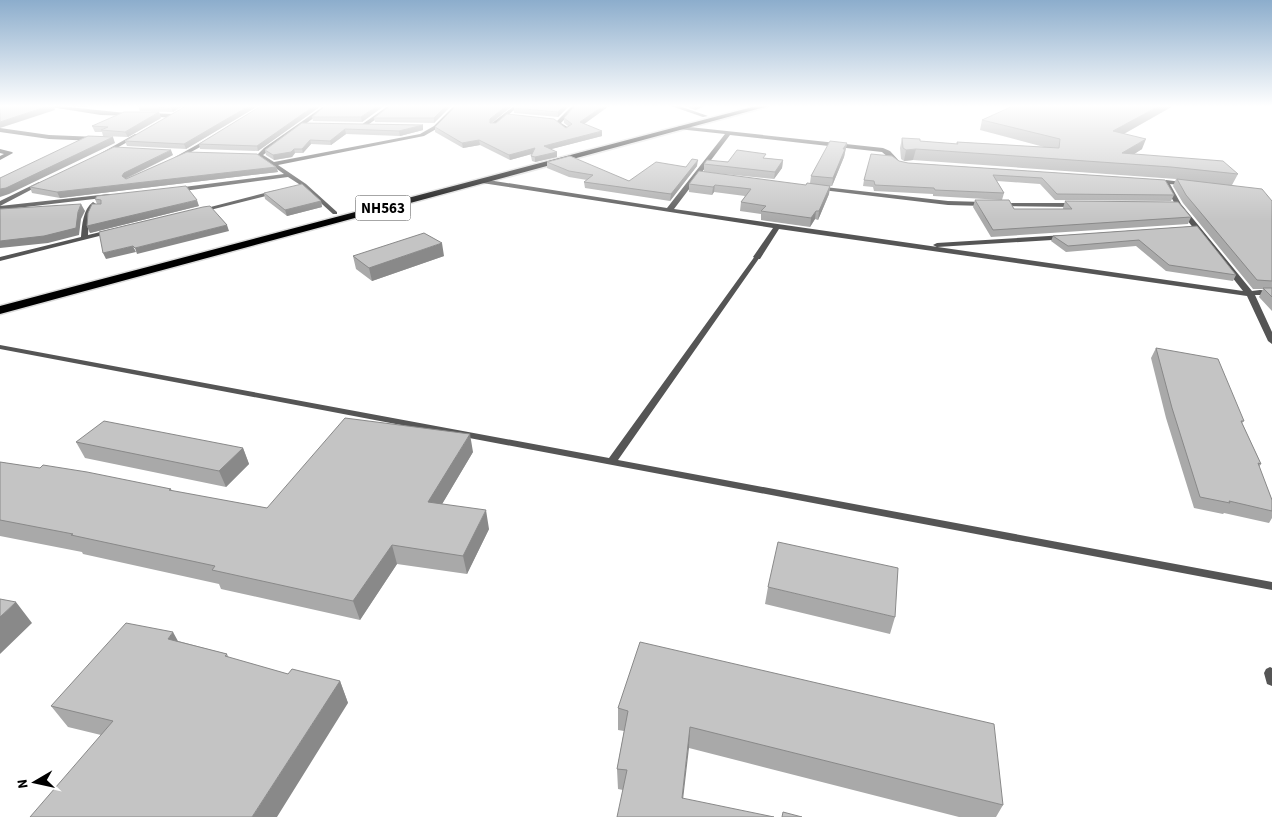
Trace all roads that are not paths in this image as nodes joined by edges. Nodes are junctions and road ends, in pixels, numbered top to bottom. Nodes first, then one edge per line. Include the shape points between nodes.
1 (121, 144) edge
2 (202, 144) edge
3 (272, 144) edge
4 (375, 144) edge
5 (597, 144) edge
6 (620, 144) edge
7 (720, 144) edge
8 (826, 144) edge
9 (115, 148) junction
10 (124, 148) edge
11 (0, 151) edge
12 (169, 152) edge
13 (187, 153) junction
14 (196, 153) edge
15 (251, 154) edge
16 (260, 155) junction
17 (97, 156) edge
18 (0, 158) edge
19 (170, 161) edge
20 (273, 164) junction
21 (906, 166) edge
22 (698, 174) junction
23 (289, 175) junction
24 (708, 176) edge
25 (44, 181) edge
26 (482, 181) junction
27 (1157, 181) edge
28 (1166, 182) junction
29 (304, 185) junction
30 (1194, 185) edge
31 (804, 187) edge
32 (295, 188) edge
33 (171, 190) edge
34 (285, 190) edge
35 (115, 196) edge
36 (96, 198) junction
37 (0, 204) edge
38 (1081, 205) edge
39 (1169, 205) edge
40 (1178, 205) junction
41 (0, 208) edge
42 (669, 210) junction
43 (189, 213) edge
44 (335, 213) junction
45 (777, 227) junction
46 (1188, 228) edge
47 (1198, 228) junction
48 (122, 229) edge
49 (1072, 236) edge
50 (84, 238) junction
51 (916, 247) junction
52 (756, 257) joint
53 (0, 259) edge
54 (1272, 293) edge
55 (1250, 294) junction
56 (0, 302) edge
57 (0, 310) edge
58 (1272, 341) edge
59 (0, 347) edge
60 (611, 462) junction
61 (1272, 586) edge

1 - 9 street
2 - 13 street
3 - 16 street
4 - 20 street
5 - 44 highway, NH563
6 - 26 highway, NH563
7 - 22 street
8 - 21 street via 883,150 895,162
9 - 10 street
9 - 17 street
11 - 18 street via 10,154
12 - 13 street
13 - 14 street
13 - 19 street
15 - 16 street
16 - 20 street
20 - 23 street
22 - 24 street
22 - 42 street
23 - 29 street
23 - 33 street
25 - 37 street
26 - 42 street
26 - 57 highway, NH563
27 - 28 street
28 - 30 street
28 - 40 street
29 - 32 street
29 - 44 street
31 - 38 street via 948,203
34 - 43 street
35 - 36 street
36 - 41 street
36 - 50 street via 86,220
39 - 40 street
40 - 47 street
42 - 45 street
44 - 56 highway, NH563
45 - 51 street
45 - 52 street
46 - 47 street
47 - 55 street
48 - 50 street
49 - 51 street
50 - 53 street
51 - 55 street
52 - 60 lane
54 - 55 street
55 - 58 street
59 - 60 lane
60 - 61 lane

